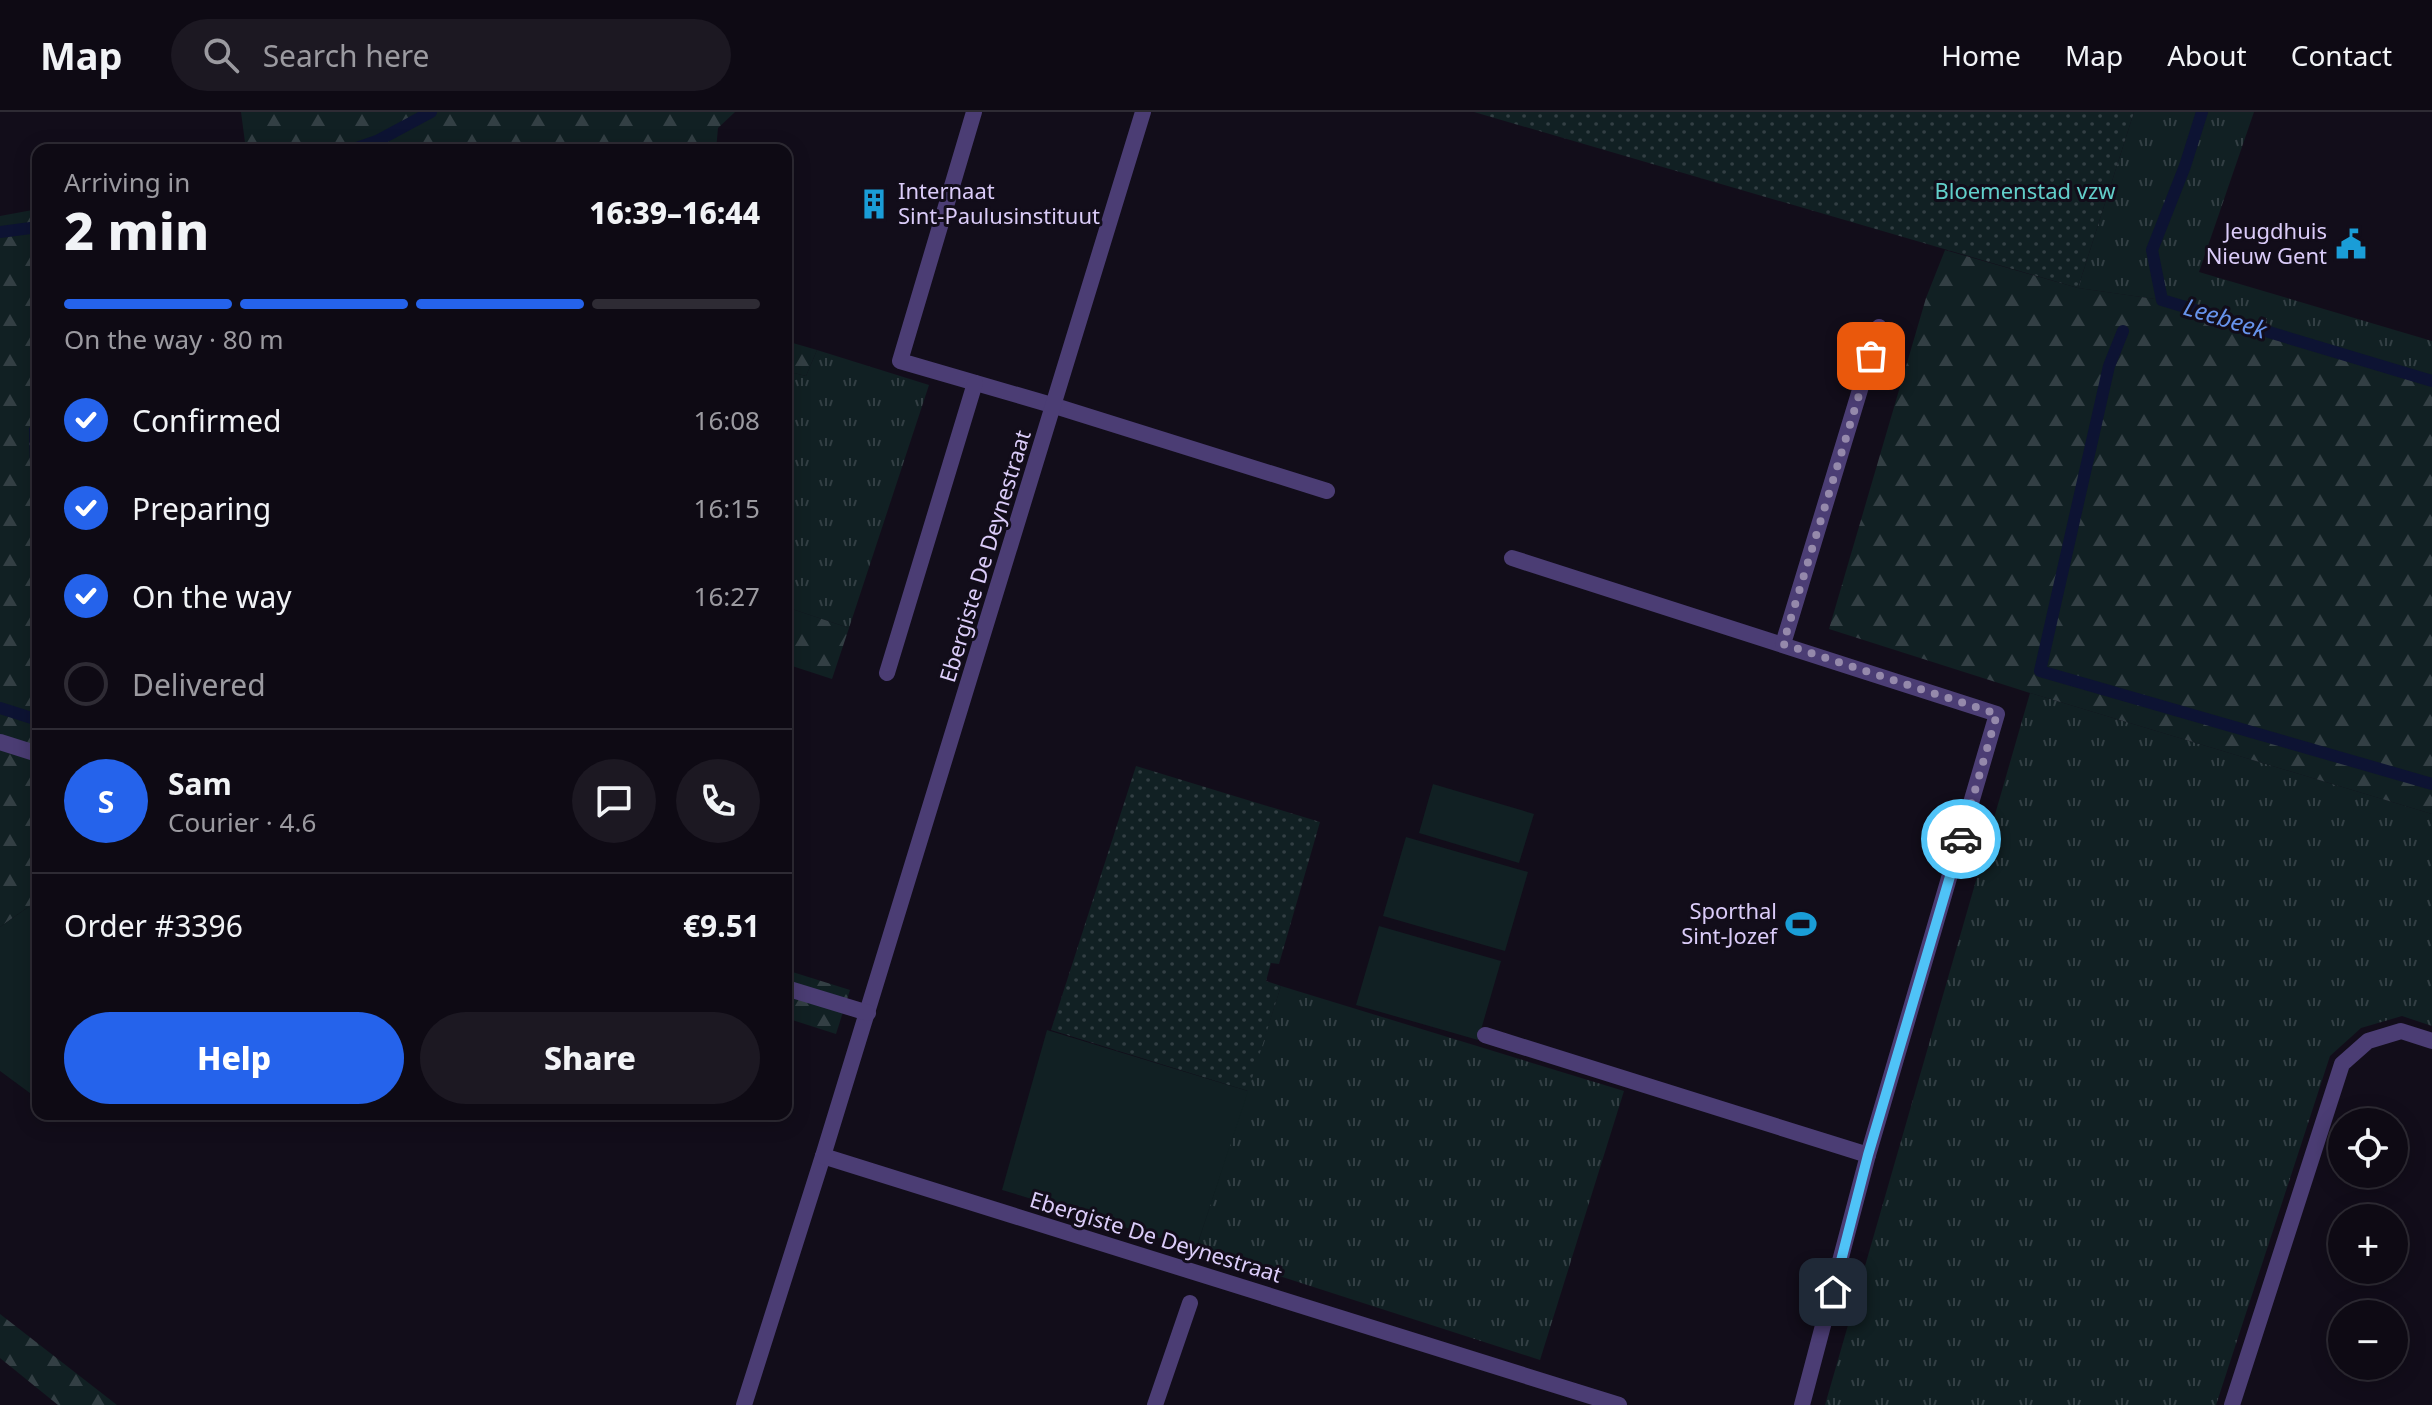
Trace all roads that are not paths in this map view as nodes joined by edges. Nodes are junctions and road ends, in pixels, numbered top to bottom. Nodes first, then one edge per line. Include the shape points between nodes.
1 (974, 112) edge
2 (1143, 112) edge
3 (1879, 327) dead end
4 (975, 383) junction
5 (1055, 406) junction
6 (1327, 491) dead end
7 (1512, 558) dead end
8 (1783, 644) junction
9 (887, 673) dead end
10 (0, 742) edge
11 (32, 752) edge
12 (792, 990) edge
13 (868, 1013) junction
14 (1485, 1035) dead end
15 (2432, 1041) edge
16 (1868, 1155) junction
17 (823, 1156) junction
18 (1190, 1303) dead end
19 (744, 1405) edge
20 (1155, 1405) edge
21 (1619, 1405) edge
22 (1802, 1405) edge
23 (2232, 1405) edge

1 - 4 street via 900,361
2 - 5 street, Ebergiste De Deynestraat
3 - 8 street
4 - 5 street
4 - 9 street
5 - 6 street
5 - 13 street, Ebergiste De Deynestraat
7 - 8 street
8 - 16 street via 1997,714
10 - 11 street
12 - 13 street
13 - 17 street, Ebergiste De Deynestraat
14 - 16 street
15 - 23 street via 2401,1031 2368,1041 2342,1064
16 - 22 street
17 - 19 street
17 - 21 street, Ebergiste De Deynestraat
18 - 20 street

